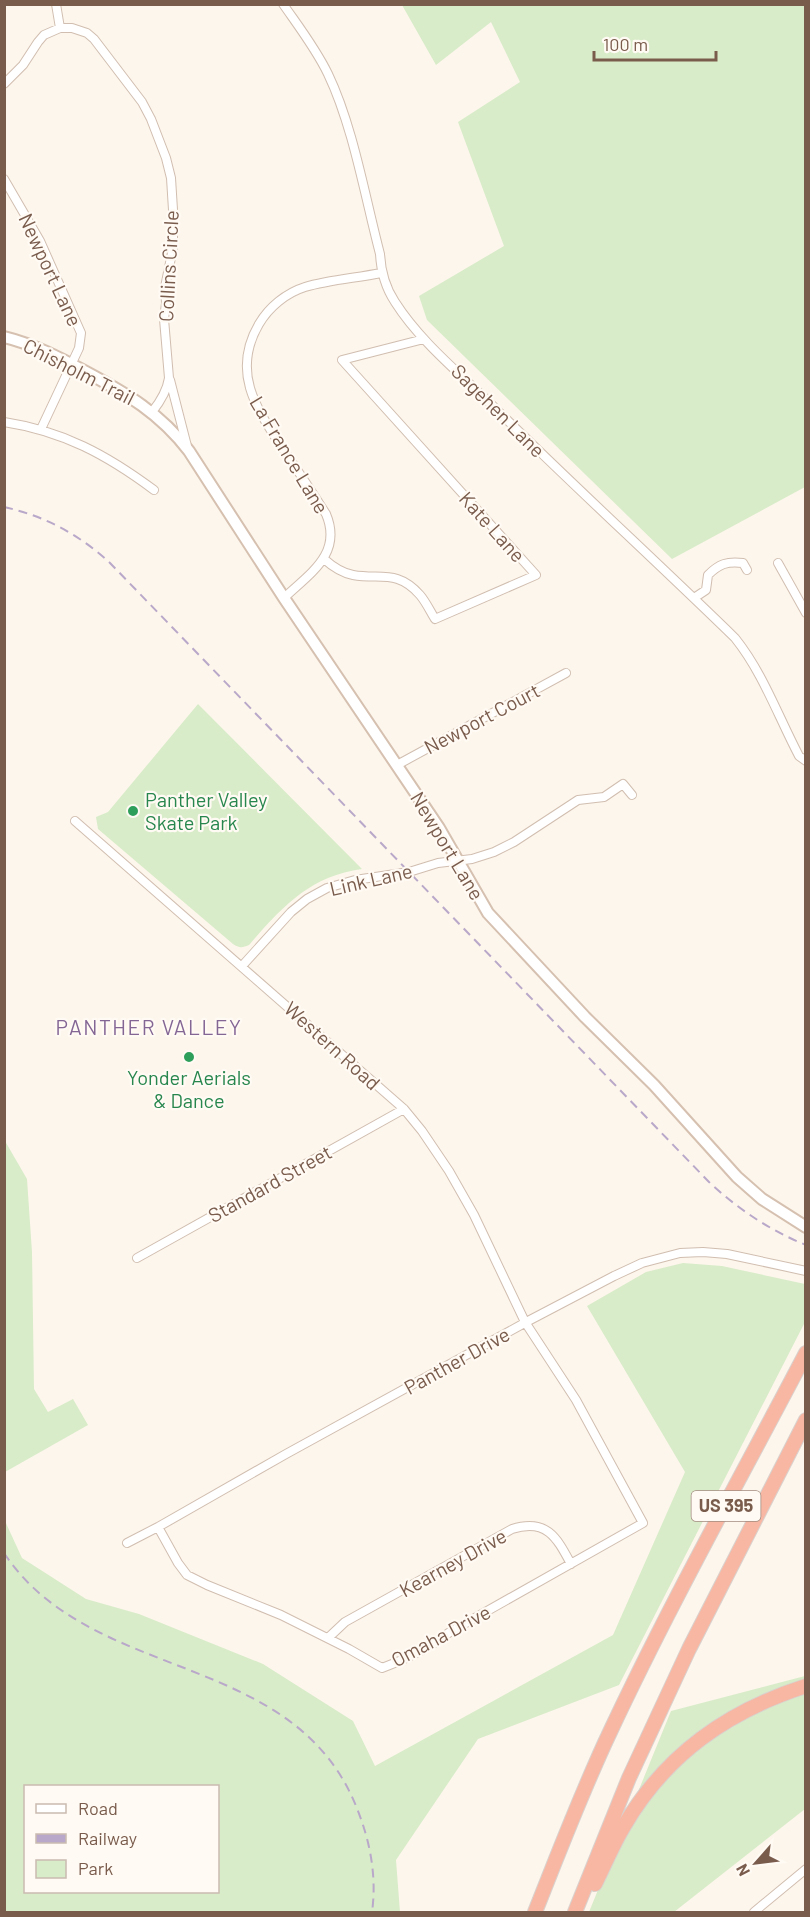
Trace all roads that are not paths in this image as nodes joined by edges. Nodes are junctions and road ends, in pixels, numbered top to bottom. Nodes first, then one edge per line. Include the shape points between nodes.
1 (56, 4) edge
2 (283, 4) edge
3 (60, 28) junction
4 (4, 84) edge
5 (4, 179) edge
6 (381, 273) junction
7 (4, 337) edge
8 (424, 339) junction
9 (71, 363) junction
10 (169, 378) junction
11 (152, 412) junction
12 (4, 422) edge
13 (41, 429) junction
14 (189, 451) junction
15 (154, 490) dead end
16 (324, 560) junction
17 (778, 563) dead end
18 (747, 570) dead end
19 (284, 598) junction
20 (694, 598) junction
21 (806, 614) edge
22 (566, 674) dead end
23 (806, 761) edge
24 (397, 765) junction
25 (632, 795) dead end
26 (75, 821) dead end
27 (457, 860) junction
28 (242, 966) junction
29 (404, 1109) junction
30 (806, 1227) edge
31 (137, 1258) dead end
32 (806, 1271) edge
33 (525, 1322) junction
34 (806, 1353) edge
35 (806, 1420) edge
36 (644, 1523) joint
37 (158, 1527) junction
38 (127, 1543) dead end
39 (571, 1564) junction
40 (328, 1638) junction
41 (806, 1686) edge
42 (806, 1869) edge
43 (535, 1912) edge
44 (575, 1912) edge
45 (581, 1912) edge
46 (754, 1912) edge

1 - 3 street
2 - 6 street, Sagehen Lane via 316,52 336,93 380,254
3 - 4 street via 38,42
3 - 10 street, Collins Circle via 80,30 94,39 141,102 160,138 171,178 174,227 165,288
5 - 9 street, Newport Lane via 40,241 78,325 81,340
6 - 8 street, Sagehen Lane via 393,299
6 - 16 street, La France Lane via 305,287 292,293 261,320 248,354 248,381 256,406 329,521 331,540
7 - 9 street, Chisholm Trail
8 - 16 street, Kate Lane via 342,360 536,576 435,619 419,594 400,580 352,575
8 - 20 street, Sagehen Lane
9 - 11 street, Chisholm Trail
9 - 13 street, Newport Lane
10 - 11 street, Collins Circle via 168,387
10 - 14 street
11 - 14 street, Newport Lane
12 - 13 street
13 - 15 street via 107,457
14 - 19 street, Newport Lane
16 - 19 street
17 - 21 street
18 - 20 street via 743,563 719,565 708,575 706,590
19 - 24 street, Newport Lane
20 - 23 street, Sagehen Lane via 745,650 796,750
22 - 24 street, Newport Court
24 - 27 street, Newport Lane
25 - 27 street, Link Lane via 623,784 604,797 578,800 494,852
26 - 28 street, Western Road
27 - 28 street, Link Lane via 355,880 318,893 284,918
27 - 30 street, Newport Lane via 488,913 544,974 654,1085 743,1183
28 - 29 street, Western Road
29 - 31 street, Standard Street
29 - 33 street, Western Road via 449,1171 474,1215
32 - 33 street, Panther Drive via 727,1254 680,1253 628,1269
33 - 36 street, Western Road via 576,1400
33 - 37 street, Panther Drive
34 - 43 highway, US 395 via 610,1731
35 - 44 highway, US 395 via 689,1649 625,1788
36 - 39 street, Omaha Drive
37 - 38 street, Panther Drive
37 - 40 street, Omaha Drive via 187,1575
39 - 40 street, Omaha Drive via 431,1646 382,1668
39 - 40 street, Kearney Drive via 558,1539 548,1531 535,1525 512,1529 345,1622
41 - 45 highway via 746,1709 703,1736 673,1763 624,1826
42 - 46 street

